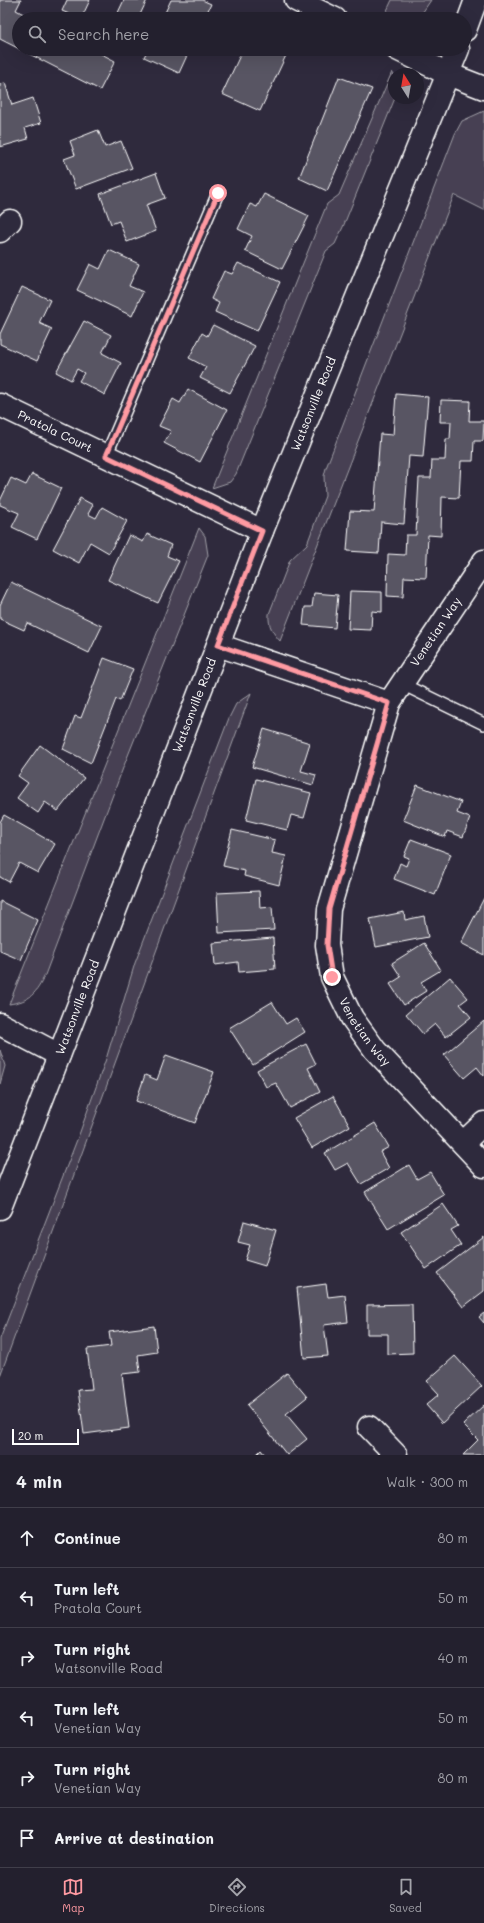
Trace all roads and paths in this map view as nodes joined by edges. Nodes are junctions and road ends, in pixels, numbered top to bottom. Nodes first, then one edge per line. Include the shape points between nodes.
1 (296, 0) edge
2 (476, 0) edge
3 (321, 12) edge
4 (472, 12) edge
5 (411, 56) edge
6 (455, 56) edge
7 (448, 74) junction
8 (484, 88) edge
9 (218, 193) dead end
10 (0, 405) edge
11 (106, 456) junction
12 (262, 531) junction
13 (484, 562) edge
14 (218, 645) junction
15 (402, 684) junction
16 (389, 703) junction
17 (484, 724) edge
18 (0, 1024) edge
19 (59, 1055) junction
20 (484, 1123) edge
21 (463, 1143) junction
22 (484, 1166) edge
23 (0, 1208) edge
24 (369, 1426) dead end
25 (396, 1455) edge

1 - 3 street
2 - 4 street
5 - 7 street
6 - 7 street, Watsonville Road
7 - 8 street
7 - 12 street, Watsonville Road
9 - 11 lane
10 - 11 street, Pratola Court
11 - 12 street, Pratola Court
12 - 14 street, Watsonville Road
13 - 15 street, Venetian Way
14 - 16 street
14 - 19 street, Watsonville Road
15 - 16 street, Venetian Way
15 - 17 lane
16 - 21 street, Venetian Way via 329,909 327,945 332,977 352,1018 375,1050
18 - 19 street
19 - 23 street, Watsonville Road
20 - 21 street
21 - 22 street, Venetian Way
24 - 25 street

